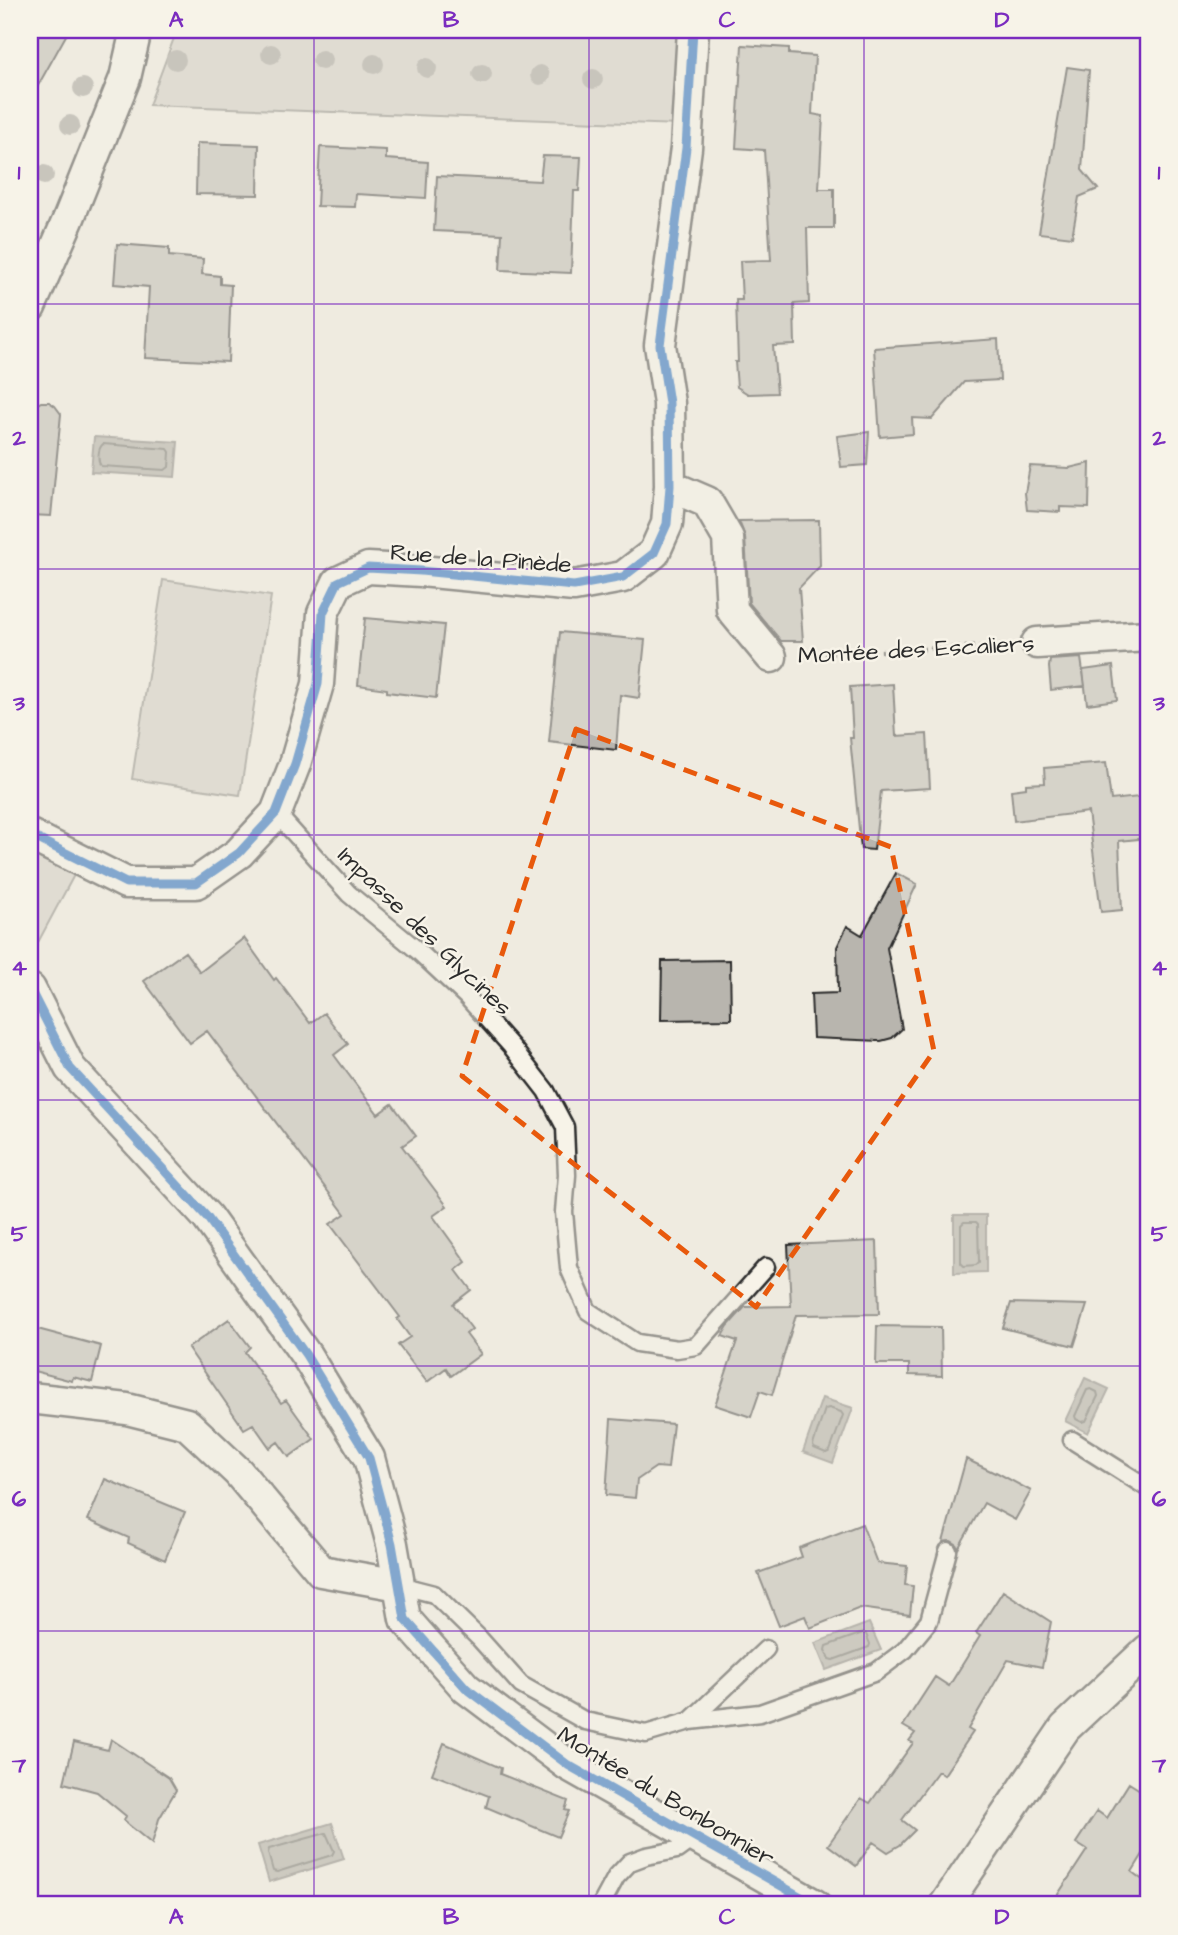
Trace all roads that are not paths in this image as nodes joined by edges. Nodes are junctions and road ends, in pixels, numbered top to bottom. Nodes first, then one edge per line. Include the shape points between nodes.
1 (136, 30) edge
2 (694, 30) edge
3 (30, 307) edge
4 (670, 486) junction
5 (1148, 636) edge
6 (1037, 643) road end
7 (771, 657) road end
8 (276, 813) junction
9 (30, 835) edge
10 (30, 989) edge
11 (766, 1267) dead end
12 (30, 1398) edge
13 (1072, 1440) dead end
14 (1148, 1488) edge
15 (948, 1551) dead end
16 (399, 1585) junction
17 (766, 1649) dead end
18 (1148, 1650) edge
19 (690, 1721) junction
20 (695, 1837) junction
21 (601, 1905) edge
22 (815, 1905) edge
23 (945, 1905) edge

1 - 3 street via 125,78
2 - 4 street, Rue de la Pinède via 686,148 660,345 669,403
4 - 7 street, Montée des Escaliers via 707,502 728,538 732,610
4 - 8 street, Rue de la Pinède via 667,524 654,553 623,577 574,586 368,568 338,582 323,612 318,684
5 - 6 street, Montée des Escaliers
8 - 9 street, Rue de la Pinède via 239,853 196,883 126,883
8 - 11 lane, Impasse des Glycines via 349,894 467,997 546,1091 565,1127 569,1268 588,1311 636,1343 677,1349 696,1346
10 - 16 street, Montée du Bonbonnier via 70,1068 208,1217 306,1355 369,1458
12 - 16 street via 127,1409 187,1424 238,1472 321,1571
13 - 14 lane
15 - 19 lane via 929,1621 905,1650 876,1672 760,1713
16 - 19 lane via 434,1594 521,1685 585,1721 646,1734
16 - 20 street, Montée du Bonbonnier via 405,1619 466,1688 568,1765
17 - 19 lane
18 - 23 street via 1065,1728
20 - 21 lane via 677,1850 630,1861
20 - 22 street, Montée du Bonbonnier

